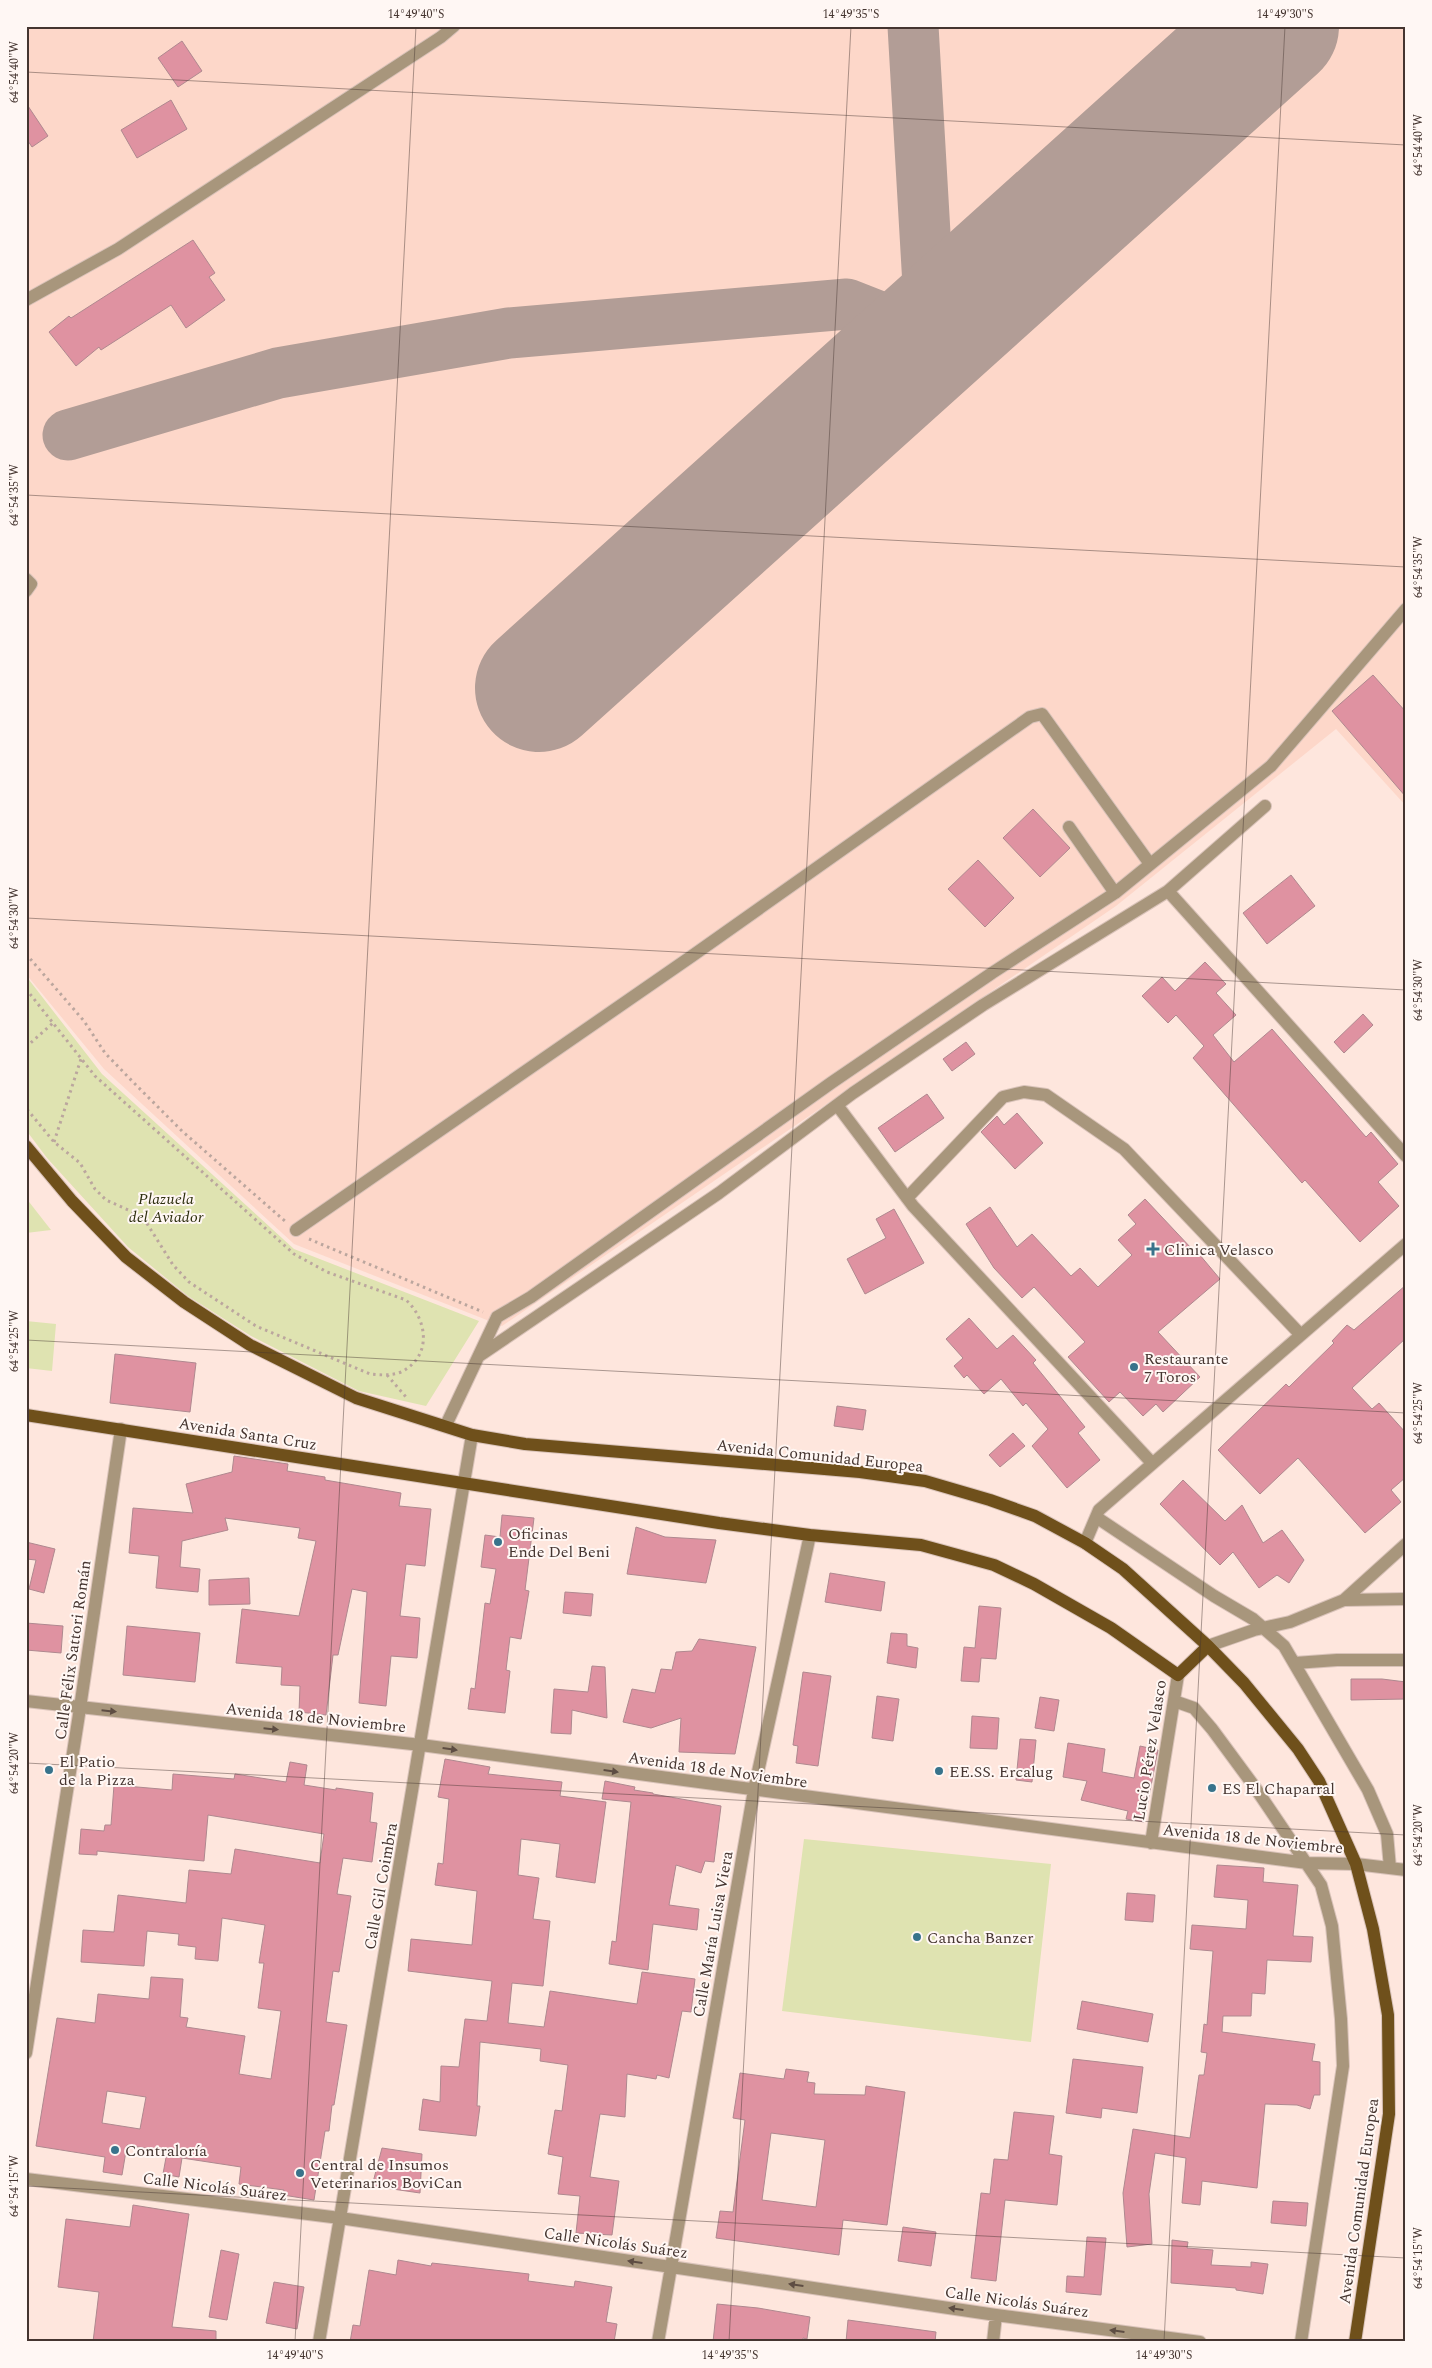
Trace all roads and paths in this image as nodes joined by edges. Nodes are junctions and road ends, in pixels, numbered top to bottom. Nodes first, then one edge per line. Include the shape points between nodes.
1 (454, 26) edge
2 (27, 299) edge
3 (26, 579) edge
4 (26, 591) edge
5 (1406, 609) edge
6 (1265, 806) dead end
7 (1069, 827) dead end
8 (1150, 864) junction
9 (1168, 891) junction
10 (1115, 893) junction
11 (26, 954) edge
12 (26, 989) edge
13 (53, 1023) junction
14 (26, 1047) edge
15 (82, 1058) junction
16 (837, 1105) junction
17 (26, 1108) edge
18 (54, 1142) junction
19 (26, 1146) edge
20 (1406, 1156) edge
21 (907, 1198) junction
22 (296, 1230) junction
23 (1406, 1244) edge
24 (496, 1318) junction
25 (1300, 1334) junction
26 (479, 1356) junction
27 (26, 1416) edge
28 (446, 1425) junction
29 (121, 1429) junction
30 (472, 1435) junction
31 (1152, 1463) junction
32 (464, 1485) junction
33 (1096, 1518) junction
34 (810, 1535) junction
35 (1085, 1543) junction
36 (1406, 1544) edge
37 (1406, 1599) edge
38 (1344, 1600) junction
39 (1263, 1628) junction
40 (1208, 1646) junction
41 (1406, 1660) edge
42 (1295, 1663) junction
43 (1178, 1674) junction
44 (1174, 1700) junction
45 (26, 1702) edge
46 (80, 1708) junction
47 (421, 1745) junction
48 (754, 1790) junction
49 (1151, 1843) junction
50 (1307, 1863) junction
51 (1356, 1864) junction
52 (1390, 1868) junction
53 (1406, 1870) edge
54 (26, 2053) edge
55 (26, 2179) edge
56 (340, 2218) junction
57 (670, 2267) junction
58 (996, 2316) junction
59 (319, 2342) edge
60 (658, 2342) edge
61 (993, 2342) edge
62 (1200, 2342) edge
63 (1301, 2342) edge
64 (1355, 2342) edge

1 - 2 street via 118,249
3 - 4 street via 31,584
5 - 8 street via 1271,766
6 - 9 street
7 - 10 street
8 - 10 street
8 - 22 street via 1042,714 1036,715
9 - 16 street via 982,1005
9 - 20 street
10 - 24 street via 831,1083 531,1297
11 - 22 path via 84,1021 105,1053 134,1083 221,1167
12 - 13 path
13 - 14 path
13 - 15 path
15 - 18 path
15 - 18 path via 95,1076 294,1254 327,1272 406,1300 421,1319 424,1335 416,1359 400,1372 370,1374 256,1326 189,1282 173,1265 146,1222 106,1200 95,1189 80,1163
16 - 21 street
16 - 26 street via 719,1193
17 - 18 path
19 - 28 main road, Avenida Comunidad Europea via 72,1201 126,1257 184,1302 250,1345 356,1398
21 - 25 street via 1003,1097 1024,1092 1046,1095 1124,1149
21 - 31 street
22 - 24 path via 311,1240
23 - 25 street
24 - 26 street
25 - 31 street
26 - 28 street
27 - 29 main road, Avenida Santa Cruz
28 - 30 main road, Avenida Comunidad Europea
29 - 32 main road, Avenida Santa Cruz
29 - 46 street, Calle Félix Sattori Román
30 - 32 street, Calle Gil Coimbra
30 - 35 main road, Avenida Comunidad Europea via 580,1450 860,1472 925,1481 1035,1516
31 - 33 street via 1099,1510
32 - 34 main road, Avenida Santa Cruz
32 - 47 street, Calle Gil Coimbra
33 - 35 street
33 - 39 street
34 - 43 main road, Avenida Santa Cruz via 921,1546 994,1565 1111,1628
34 - 48 street, Calle María Luisa Viera
35 - 40 main road, Avenida Comunidad Europea via 1124,1570
36 - 38 street
37 - 38 street
38 - 39 street via 1290,1622
39 - 40 street
39 - 42 street via 1284,1646
40 - 43 main road, Lucio Pérez Velasco
40 - 51 main road, Avenida Comunidad Europea via 1244,1683 1298,1749 1318,1782
41 - 42 street
42 - 52 street via 1368,1790 1387,1834
43 - 44 street, Lucio Pérez Velasco
44 - 49 street, Lucio Pérez Velasco
44 - 50 street via 1194,1708 1212,1729
45 - 46 street, Avenida 18 de Noviembre
46 -> 47 street, Avenida 18 de Noviembre
46 - 54 street, Calle Félix Sattori Román
47 -> 48 street, Avenida 18 de Noviembre
47 - 56 street, Calle Gil Coimbra
48 - 49 street, Avenida 18 de Noviembre
48 - 57 street, Calle María Luisa Viera
49 - 50 street, Avenida 18 de Noviembre
50 - 51 street, Avenida 18 de Noviembre
50 - 63 street via 1321,1885 1332,1926 1343,2066
51 - 52 street, Avenida 18 de Noviembre
51 - 64 main road, Avenida Comunidad Europea via 1373,1929 1388,2015 1389,2114
52 - 53 street, Avenida 18 de Noviembre
55 - 56 street, Calle Nicolás Suárez
57 -> 56 street, Calle Nicolás Suárez
56 - 59 street, Calle Gil Coimbra
58 -> 57 street, Calle Nicolás Suárez
57 - 60 street, Calle María Luisa Viera
58 - 61 street
62 -> 58 street, Calle Nicolás Suárez

